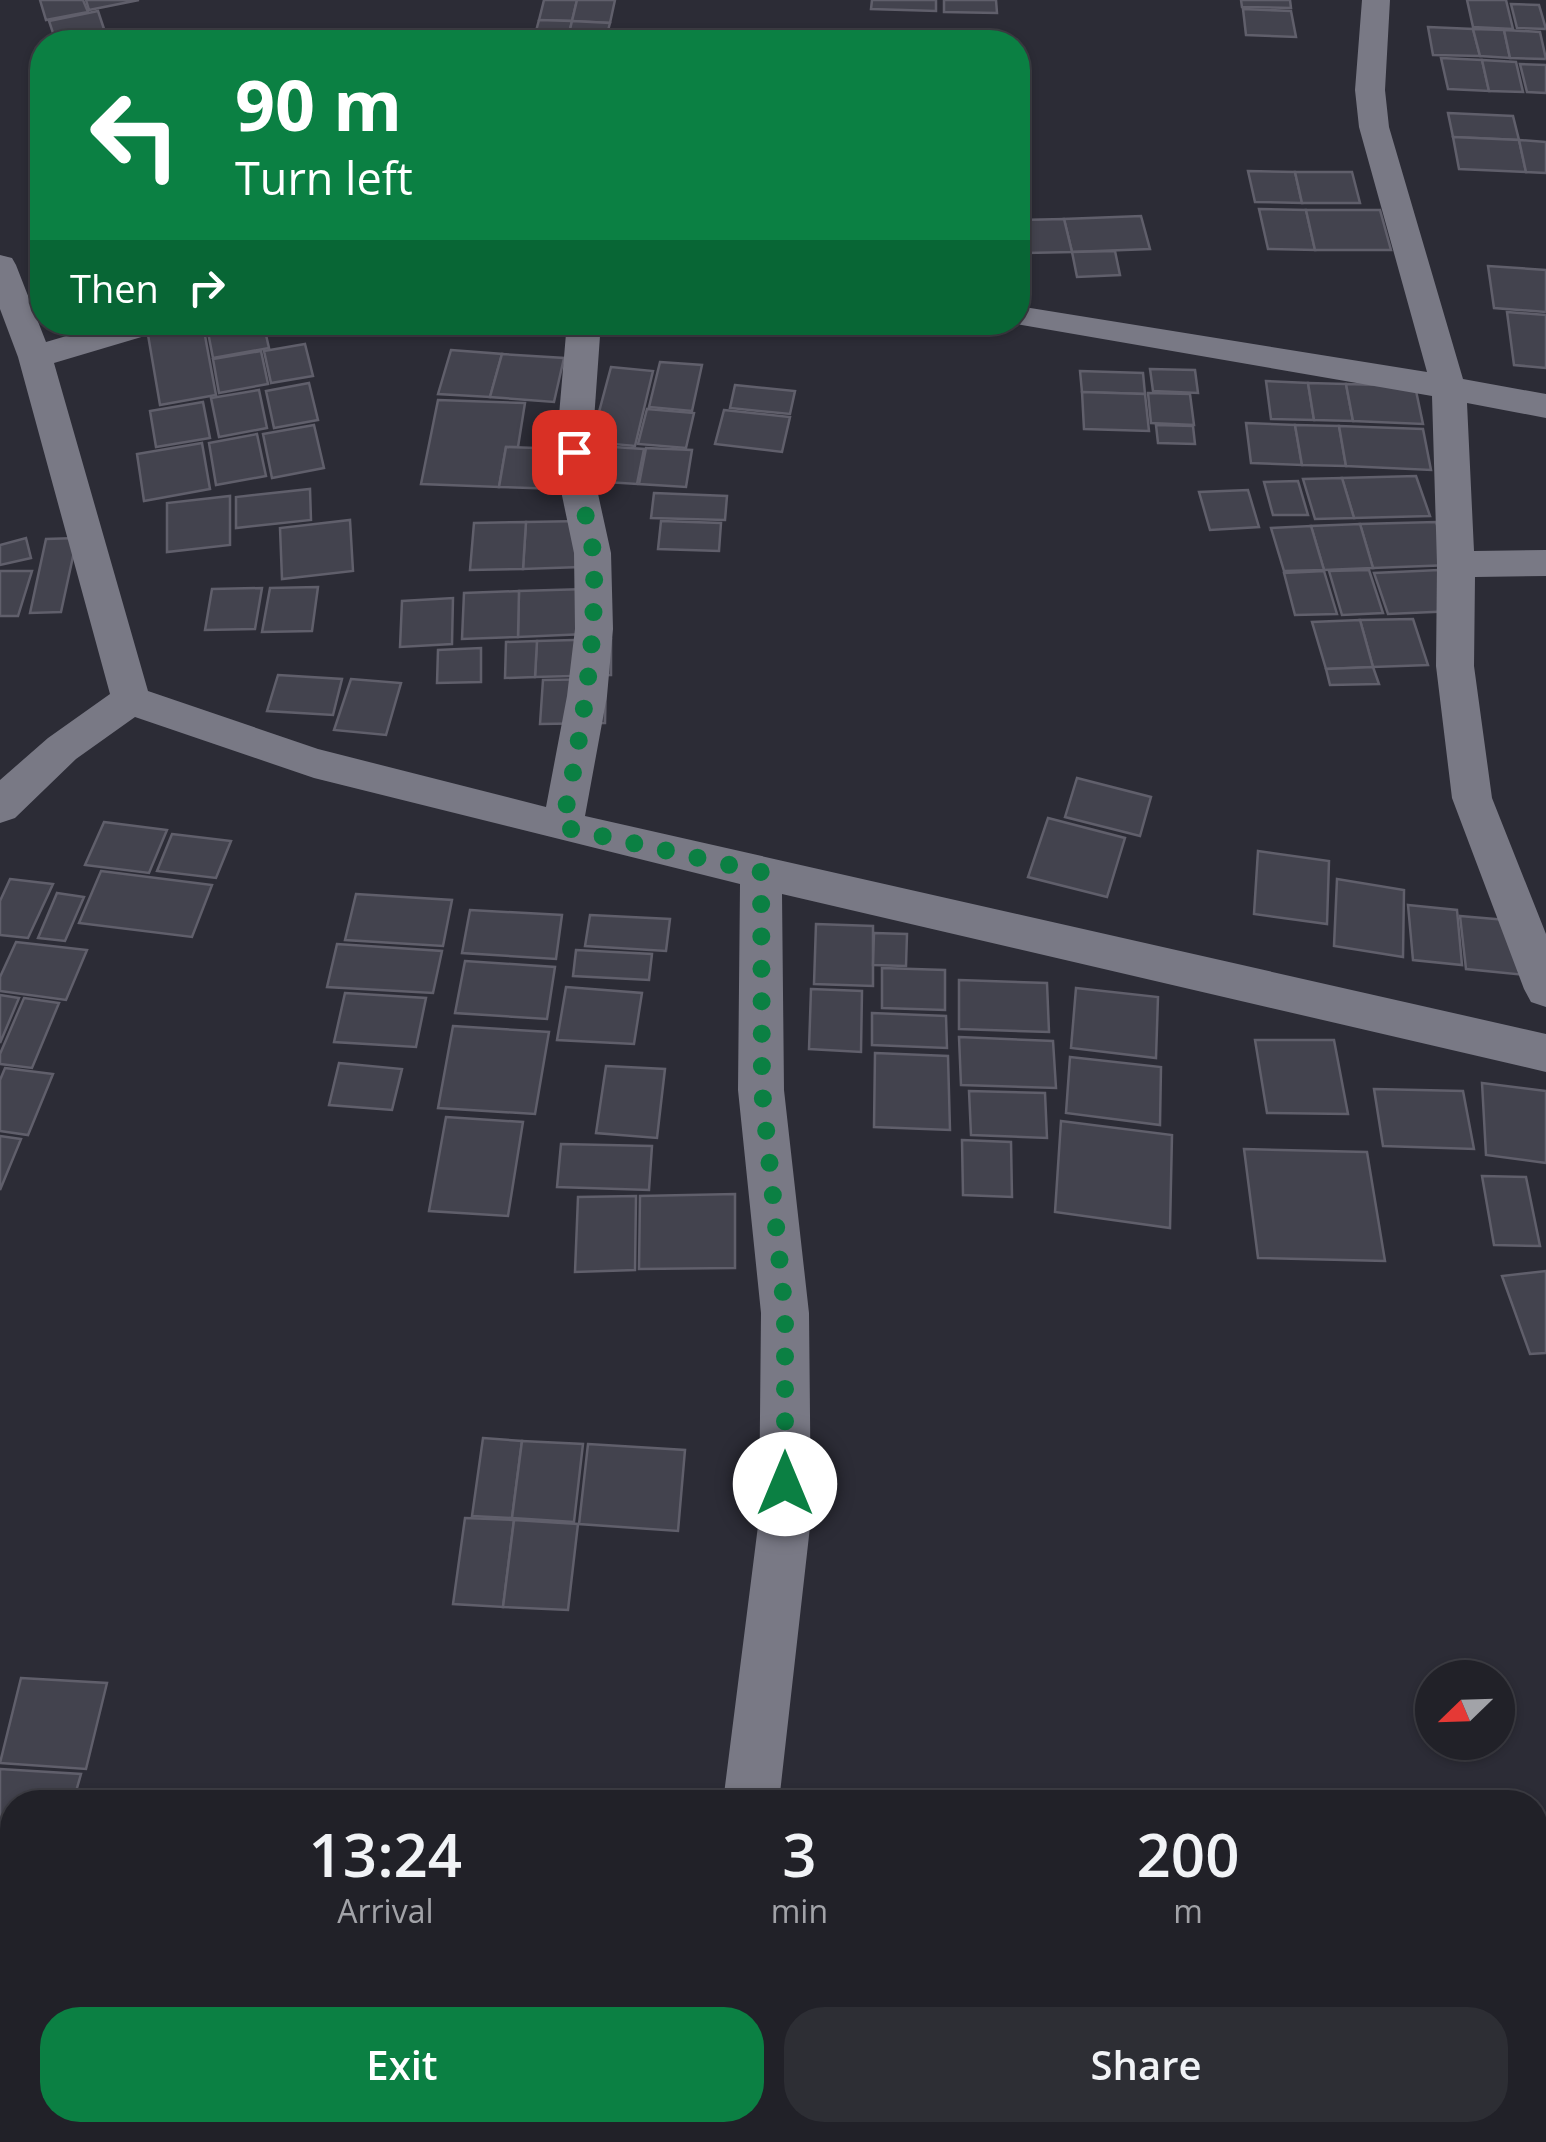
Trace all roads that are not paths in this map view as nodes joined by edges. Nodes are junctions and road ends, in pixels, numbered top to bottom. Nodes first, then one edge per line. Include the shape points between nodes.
1 (1376, 0) edge
2 (0, 265) edge
3 (6, 301) edge
4 (1030, 319) edge
5 (109, 335) edge
6 (583, 335) edge
7 (35, 357) junction
8 (1449, 390) junction
9 (1546, 406) edge
10 (1456, 564) junction
11 (1546, 564) edge
12 (132, 700) junction
13 (0, 807) edge
14 (562, 827) junction
15 (761, 872) junction
16 (1546, 989) edge
17 (1546, 1053) edge
18 (751, 1790) edge

1 - 8 street via 1374,127
2 - 3 street
3 - 7 street
4 - 8 street
5 - 7 street
6 - 14 street via 575,481 594,562 592,640
7 - 12 street
8 - 9 street
8 - 10 street
10 - 11 street
10 - 16 street via 1455,666 1472,798
12 - 13 street via 67,743
12 - 14 street via 314,764
14 - 15 street
15 - 17 street
15 - 18 street via 762,1090 785,1313 785,1518

